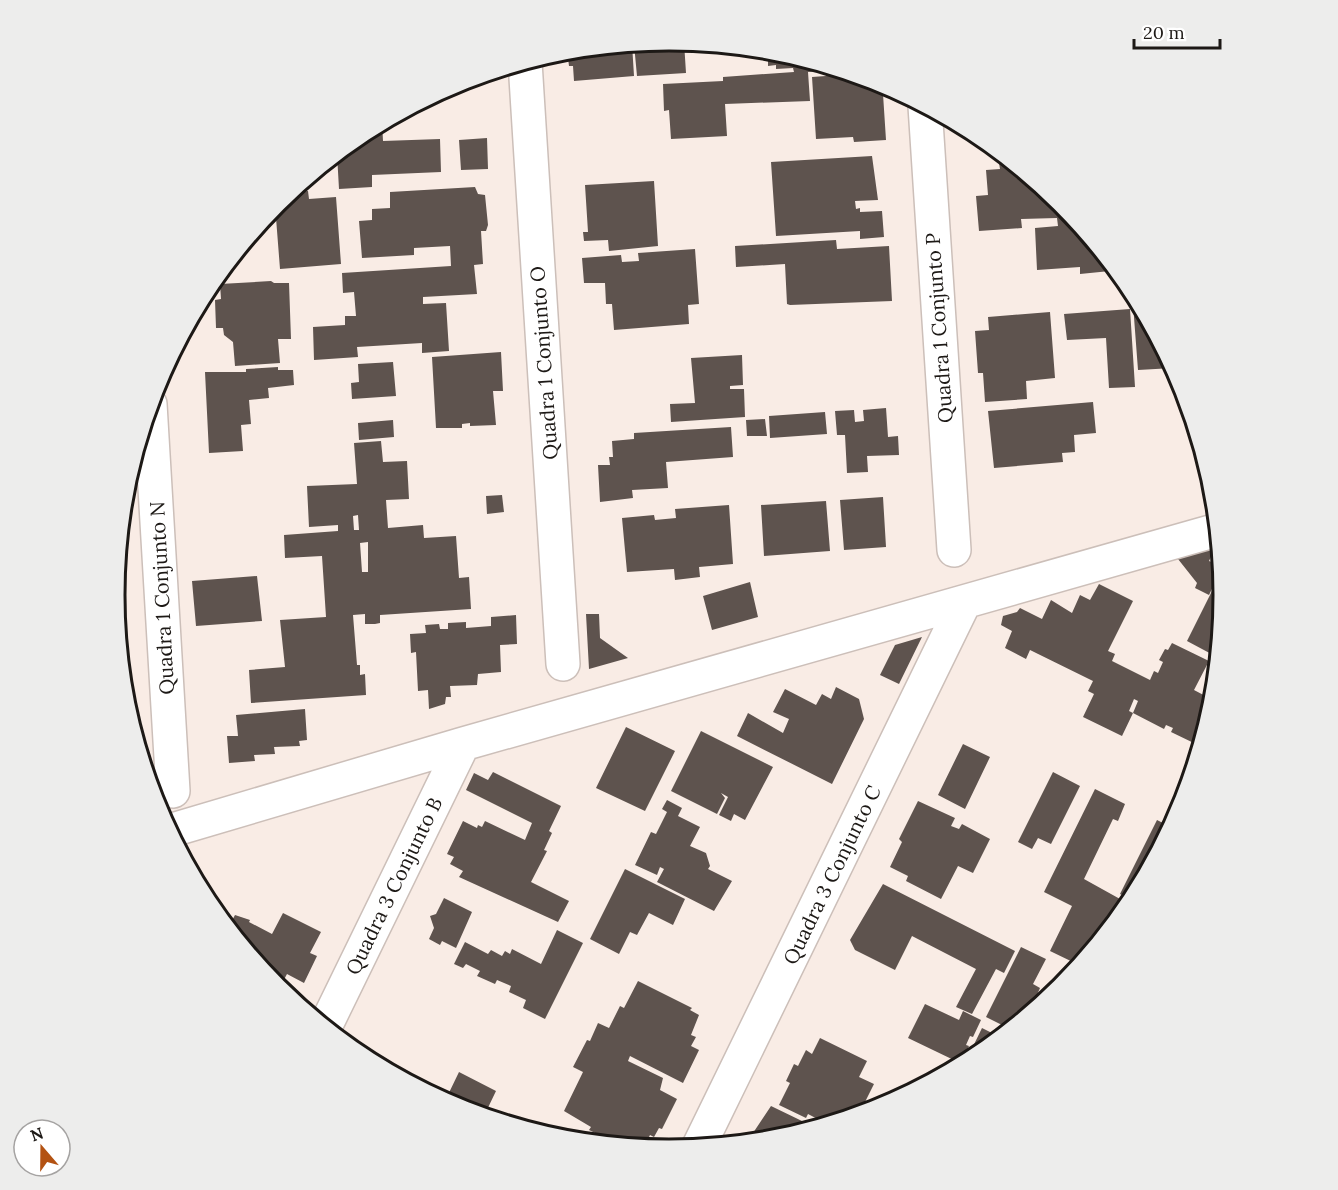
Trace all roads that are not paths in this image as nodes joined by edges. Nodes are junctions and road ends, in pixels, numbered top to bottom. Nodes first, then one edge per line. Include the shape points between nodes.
1 (526, 71) edge
2 (926, 116) edge
3 (151, 429) edge
4 (1209, 532) edge
5 (954, 550) dead end
6 (964, 603) junction
7 (564, 664) dead end
8 (463, 744) junction
9 (173, 791) dead end
10 (178, 829) edge
11 (329, 1020) edge
12 (703, 1138) edge

1 - 7 street, Quadra 1 Conjunto O
2 - 5 street, Quadra 1 Conjunto P
3 - 9 street, Quadra 1 Conjunto N
4 - 6 street
6 - 8 street
6 - 12 street, Quadra 3 Conjunto C
8 - 10 street
8 - 11 street, Quadra 3 Conjunto B

